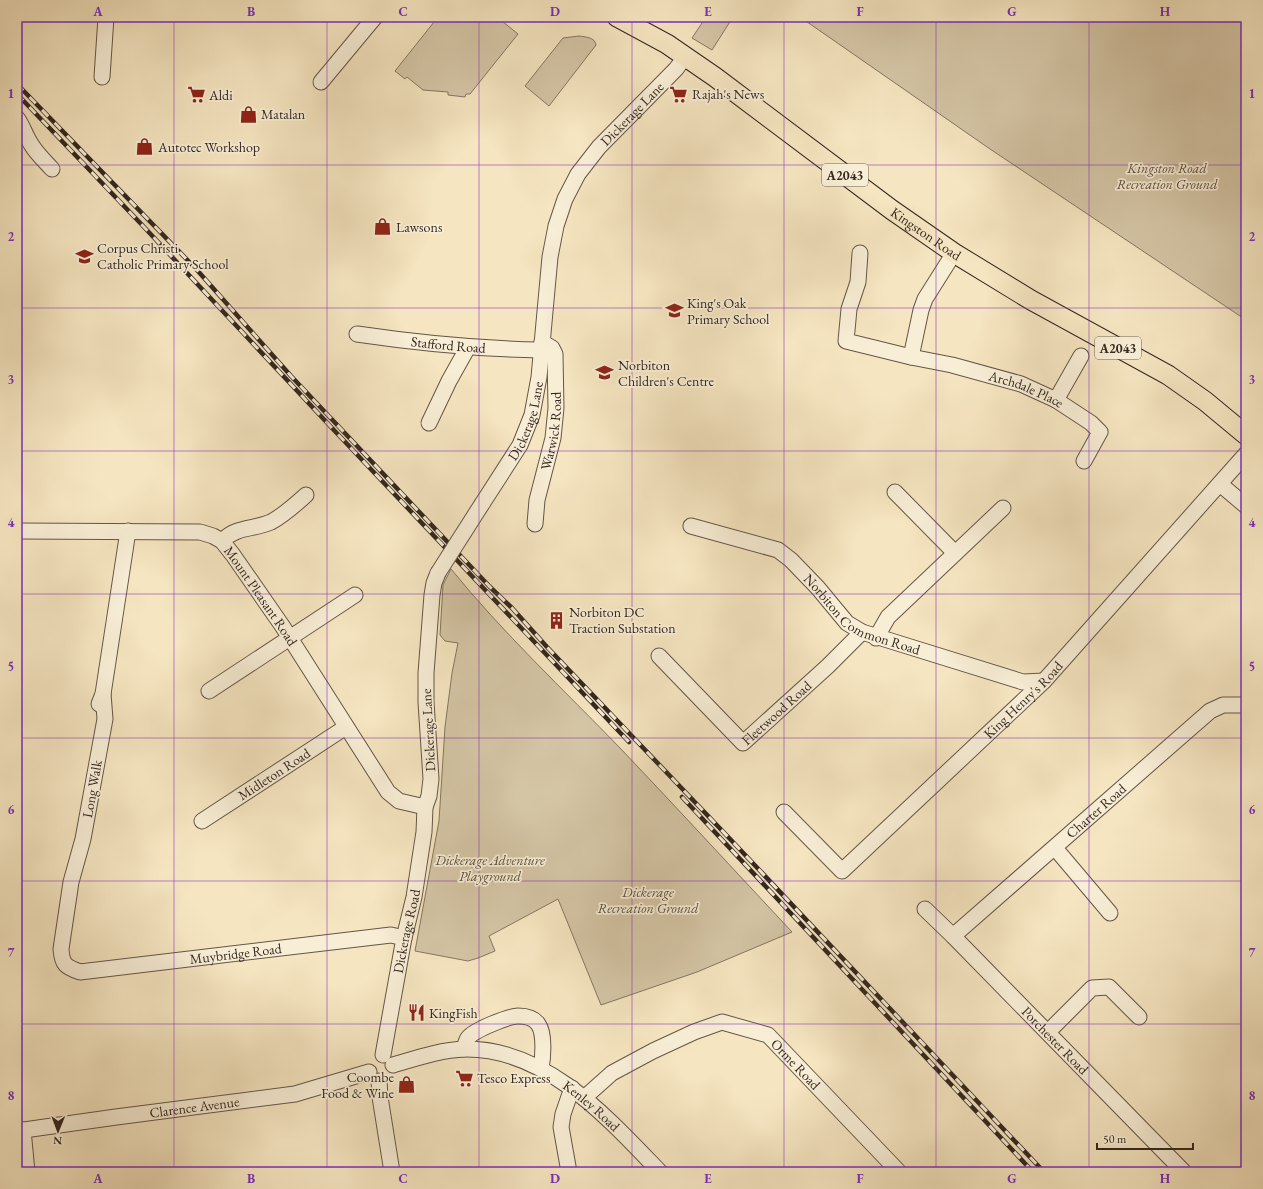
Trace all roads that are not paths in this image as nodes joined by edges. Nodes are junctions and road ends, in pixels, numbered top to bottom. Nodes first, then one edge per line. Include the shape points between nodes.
1 (106, 17) edge
2 (374, 17) edge
3 (617, 17) edge
4 (685, 57) junction
5 (102, 77) dead end
6 (321, 82) dead end
7 (17, 118) edge
8 (52, 169) dead end
9 (860, 253) dead end
10 (954, 253) junction
11 (357, 334) dead end
12 (542, 346) junction
13 (468, 347) junction
14 (1081, 356) dead end
15 (911, 357) junction
16 (1056, 400) junction
17 (430, 423) dead end
18 (1246, 434) edge
19 (1246, 454) edge
20 (1084, 461) dead end
21 (1220, 484) junction
22 (895, 492) dead end
23 (306, 495) dead end
24 (1246, 506) edge
25 (1003, 508) dead end
26 (535, 524) dead end
27 (691, 526) dead end
28 (17, 531) edge
29 (128, 531) junction
30 (222, 542) junction
31 (956, 553) junction
32 (355, 595) dead end
33 (862, 632) junction
34 (290, 638) junction
35 (876, 638) junction
36 (659, 656) dead end
37 (1044, 681) junction
38 (209, 691) dead end
39 (1246, 705) edge
40 (346, 727) junction
41 (425, 807) junction
42 (784, 812) dead end
43 (202, 821) dead end
44 (1055, 848) junction
45 (925, 909) dead end
46 (1110, 913) dead end
47 (954, 936) junction
48 (404, 938) junction
49 (68, 968) joint
50 (1139, 1017) dead end
51 (1048, 1032) junction
52 (464, 1049) junction
53 (388, 1060) junction
54 (541, 1069) junction
55 (374, 1076) junction
56 (572, 1088) junction
57 (584, 1098) junction
58 (20, 1130) edge
59 (27, 1172) edge
60 (392, 1172) edge
61 (569, 1172) edge
62 (660, 1172) edge
63 (899, 1172) edge
64 (1184, 1172) edge

1 - 5 street
2 - 6 street
3 - 4 main road, Kingston Road / A2043 via 667,44
4 - 10 main road, Kingston Road / A2043
4 - 12 street, Dickerage Lane via 599,147 570,186 556,226 550,257
7 - 8 street via 32,146
9 - 15 street, Archdale Place via 858,282 849,309 846,341
10 - 15 street via 921,310
10 - 18 main road, Kingston Road / A2043 via 1031,300 1168,375
11 - 13 street, Stafford Road
12 - 13 street, Stafford Road
12 - 26 street, Warwick Road via 552,348 555,354 556,408 553,438 537,500
12 - 41 street, Dickerage Lane, bridge via 536,397 526,430 511,460 434,582 426,673 431,779
13 - 17 street
14 - 16 street
15 - 16 street, Archdale Place via 952,365 1021,384
16 - 20 street, Archdale Place via 1100,432
19 - 21 street, King Henry's Road
21 - 24 street
21 - 37 street, King Henry's Road
22 - 31 street
23 - 30 street via 282,516 260,526 236,531
25 - 31 street
27 - 33 street, Norbiton Common Road via 778,550 796,565 847,623
28 - 29 street, Mount Pleasant Road
29 - 30 street, Mount Pleasant Road via 200,532
29 - 49 street, Long Walk via 103,694 94,717 75,830 71,882 60,949 62,959
30 - 34 street, Mount Pleasant Road
31 - 35 street via 888,617
32 - 34 street
33 - 35 street, Norbiton Common Road
33 - 36 street, Fleetwood Road via 743,743
34 - 38 street
34 - 40 street, Mount Pleasant Road
35 - 37 street, Norbiton Common Road via 1023,682
37 - 42 street, King Henry's Road via 842,871
39 - 44 street, Charter Road via 1223,705 1210,711
40 - 41 street, Mount Pleasant Road via 388,792 399,800
40 - 43 street, Midleton Road
41 - 48 street, Dickerage Road via 424,832 414,897
44 - 46 street
44 - 47 street, Charter Road
45 - 47 street, Porchester Road
47 - 51 street, Porchester Road
48 - 49 street, Muybridge Road via 391,935 80,972
48 - 53 street, Dickerage Road
50 - 51 street via 1109,986 1101,986 1092,988
51 - 64 street, Porchester Road
52 - 53 street, Kenley Road
52 - 54 street, Kenley Road via 501,1053
52 - 54 street via 467,1039 477,1031 511,1016 528,1017 539,1024 543,1048
53 - 55 street via 393,1073 390,1077
53 - 55 street, Kenley Road via 373,1058 369,1064
54 - 56 street, Kenley Road
55 - 58 street, Clarence Avenue via 290,1095
55 - 60 street via 380,1097
56 - 57 street, Kenley Road
56 - 61 street via 562,1114 561,1127
57 - 62 street, Kenley Road via 615,1124
57 - 63 street, Orme Road via 612,1073 694,1032 722,1022 768,1034
58 - 59 street

